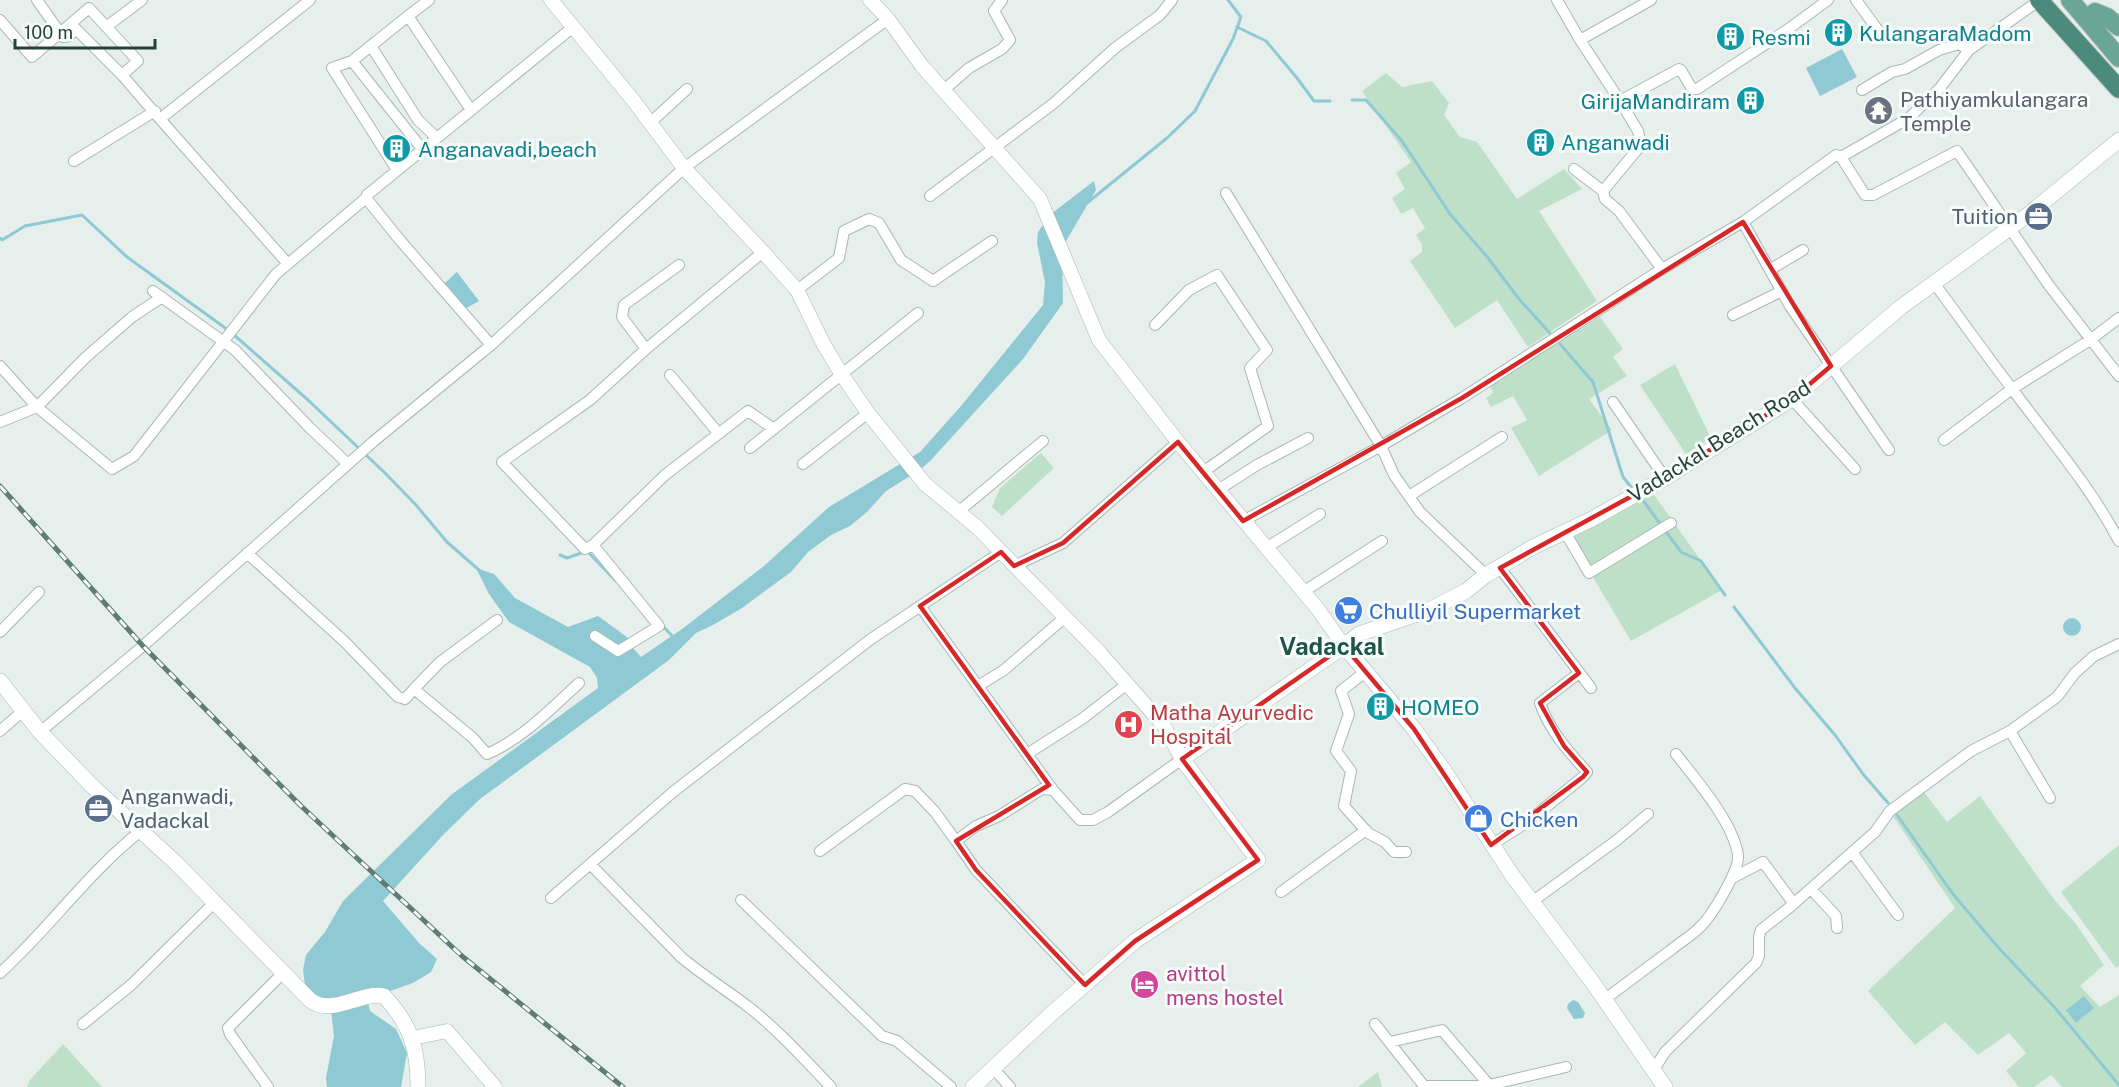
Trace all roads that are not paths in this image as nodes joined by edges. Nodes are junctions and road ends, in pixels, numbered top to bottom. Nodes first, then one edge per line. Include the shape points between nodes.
1 (38, 0) edge
2 (142, 0) edge
3 (310, 0) edge
4 (429, 0) edge
5 (551, 0) edge
6 (870, 0) edge
7 (1002, 0) edge
8 (1557, 0) edge
9 (1651, 0) edge
10 (1828, 0) edge
11 (1856, 0) edge
12 (2039, 0) edge
13 (2053, 0) edge
14 (2070, 0) edge
15 (1168, 2) edge
16 (2090, 6) edge
17 (408, 16) junction
18 (888, 19) junction
19 (0, 20) edge
20 (106, 27) junction
21 (2119, 27) edge
22 (572, 28) junction
23 (60, 32) junction
24 (1880, 33) dead end
25 (1580, 40) junction
26 (2119, 40) edge
27 (371, 46) junction
28 (1969, 50) junction
29 (2119, 58) edge
30 (352, 61) junction
31 (2119, 73) edge
32 (122, 75) junction
33 (687, 89) dead end
34 (2119, 89) edge
35 (944, 90) junction
36 (1862, 90) dead end
37 (1620, 101) junction
38 (471, 110) junction
39 (158, 115) junction
40 (650, 123) junction
41 (437, 138) junction
42 (2119, 140) edge
43 (994, 147) junction
44 (423, 150) junction
45 (1841, 157) junction
46 (74, 161) dead end
47 (684, 168) junction
48 (1574, 169) dead end
49 (398, 170) junction
50 (1603, 191) junction
51 (1226, 193) dead end
52 (930, 196) dead end
53 (366, 198) junction
54 (1743, 222) junction
55 (2009, 228) junction
56 (992, 241) dead end
57 (1803, 250) dead end
58 (764, 252) junction
59 (288, 264) junction
60 (679, 265) dead end
61 (1662, 269) junction
62 (1771, 269) junction
63 (1934, 282) junction
64 (797, 290) junction
65 (1782, 291) junction
66 (918, 313) dead end
67 (1733, 315) dead end
68 (2119, 318) edge
69 (1155, 325) dead end
70 (2090, 340) junction
71 (224, 341) junction
72 (491, 345) junction
73 (646, 349) junction
74 (0, 366) edge
75 (1831, 366) junction
76 (670, 375) dead end
77 (842, 375) junction
78 (2119, 376) edge
79 (2012, 389) junction
80 (1792, 399) junction
81 (1613, 402) dead end
82 (37, 406) junction
83 (868, 412) junction
84 (0, 422) edge
85 (774, 429) junction
86 (719, 434) junction
87 (1502, 437) dead end
88 (1308, 438) dead end
89 (1944, 440) dead end
90 (1043, 441) dead end
91 (1178, 442) junction
92 (1381, 446) junction
93 (750, 448) dead end
94 (1889, 450) dead end
95 (348, 464) junction
96 (803, 464) dead end
97 (1855, 469) dead end
98 (1203, 472) junction
99 (1665, 478) junction
100 (1218, 490) junction
101 (1408, 496) junction
102 (958, 512) junction
103 (1320, 514) dead end
104 (1243, 521) junction
105 (1666, 526) dead end
106 (1565, 532) junction
107 (2118, 537) edge
108 (1382, 541) dead end
109 (593, 544) junction
110 (1266, 548) junction
111 (1001, 552) junction
112 (247, 553) junction
113 (1014, 566) junction
114 (1500, 568) junction
115 (1486, 575) junction
116 (39, 592) dead end
117 (1304, 592) junction
118 (920, 606) junction
119 (1064, 618) junction
120 (497, 620) dead end
121 (0, 632) edge
122 (595, 636) dead end
123 (2119, 644) edge
124 (1344, 646) junction
125 (1365, 672) junction
126 (1579, 673) junction
127 (0, 681) edge
128 (579, 683) dead end
129 (1127, 684) junction
130 (978, 686) junction
131 (1591, 688) dead end
132 (414, 689) junction
133 (24, 710) junction
134 (0, 731) edge
135 (2010, 731) junction
136 (40, 732) junction
137 (1027, 754) junction
138 (1676, 754) dead end
139 (1182, 759) junction
140 (1053, 790) junction
141 (2050, 798) dead end
142 (1648, 814) dead end
143 (142, 830) junction
144 (1366, 830) junction
145 (956, 841) junction
146 (1491, 845) junction
147 (820, 851) dead end
148 (1406, 852) dead end
149 (1852, 852) junction
150 (590, 864) junction
151 (1734, 877) junction
152 (1811, 889) junction
153 (1281, 892) dead end
154 (551, 898) dead end
155 (741, 900) dead end
156 (1533, 901) junction
157 (215, 902) junction
158 (1794, 904) junction
159 (1898, 915) dead end
160 (1837, 928) dead end
161 (280, 969) junction
162 (0, 973) edge
163 (1085, 985) junction
164 (1605, 999) junction
165 (83, 1024) dead end
166 (1376, 1024) dead end
167 (413, 1038) junction
168 (1390, 1042) junction
169 (1566, 1067) dead end
170 (993, 1068) junction
171 (1653, 1071) junction
172 (1489, 1085) junction
173 (268, 1087) edge
174 (418, 1087) edge
175 (495, 1087) edge
176 (831, 1087) edge
177 (951, 1087) edge
178 (973, 1087) edge
179 (1010, 1087) edge
180 (1665, 1087) edge

1 - 23 street
2 - 20 street
3 - 39 street
4 - 17 street
5 - 22 street
6 - 18 street
7 - 35 street via 994,11 1010,40
8 - 25 street
9 - 25 street
10 - 37 street via 1697,89 1692,89 1678,69
11 - 24 street
12 - 28 street
12 - 34 highway
13 - 31 highway
14 - 29 main road
15 - 43 street via 1160,15
16 - 21 main road
16 - 26 main road
17 - 27 street
17 - 38 street
18 - 35 street
18 - 47 street
19 - 23 street via 32,57
20 - 23 street via 89,8
20 - 32 street via 138,61
22 - 38 street
22 - 40 street
23 - 32 street via 66,37 76,29
25 - 37 street
27 - 30 street
27 - 41 street via 418,120
28 - 36 street via 1959,44 1939,50
28 - 45 street via 1940,88 1909,118
30 - 44 street
30 - 49 street via 332,68
32 - 39 street
33 - 40 street
35 - 43 street
37 - 50 street via 1638,131 1641,145
38 - 41 street
39 - 46 street
39 - 59 street
40 - 47 street
41 - 44 street
42 - 55 main road, Vadackal Beach Road
43 - 52 street
43 - 91 street via 1040,199 1099,340
44 - 49 street
45 - 54 street via 1831,158
45 - 55 street via 1865,195 1873,195 1957,151
47 - 58 street
47 - 72 street
48 - 50 street
49 - 53 street
50 - 61 street via 1605,199 1619,211
51 - 92 street
53 - 59 street
53 - 72 street
54 - 61 street
54 - 62 street
55 - 63 main road, Vadackal Beach Road
55 - 70 street
56 - 64 street via 933,281 901,260 879,223 869,219 844,231 838,258
57 - 62 street
58 - 64 street
58 - 73 street
59 - 71 street
60 - 73 street via 624,305 622,317
61 - 92 street via 1501,374
62 - 65 street
63 - 75 main road, Vadackal Beach Road
63 - 79 street
64 - 77 street
65 - 67 street
65 - 75 street
66 - 77 street
68 - 70 street
69 - 98 street via 1189,290 1216,275 1267,350 1250,368 1268,426
70 - 78 street
70 - 79 street
71 - 82 street via 157,294
71 - 82 street via 134,456 111,469
71 - 95 street
72 - 95 street
73 - 109 street via 590,400 502,462 585,549
74 - 82 street
75 - 80 main road, Vadackal Beach Road
75 - 94 street
76 - 86 street
77 - 83 street
77 - 85 street
79 - 89 street
79 - 107 street via 2095,499
80 - 97 street
80 - 99 main road, Vadackal Beach Road
81 - 99 street
82 - 84 street
83 - 96 street
83 - 102 street via 926,484
85 - 86 street via 748,411
85 - 93 street
86 - 109 street via 665,475
87 - 101 street
88 - 100 street
90 - 102 street
91 - 98 street
91 - 113 street via 1063,543
92 - 101 street
92 - 104 street
95 - 112 street
98 - 100 street
99 - 106 main road, Vadackal Beach Road
100 - 104 street
101 - 115 street
102 - 111 street
103 - 110 street
104 - 110 street
105 - 106 street via 1589,573
106 - 114 main road, Vadackal Beach Road
108 - 117 street
109 - 122 street via 659,626 618,651
110 - 117 street
111 - 113 street
111 - 118 street
112 - 132 street via 345,642 398,698 405,699
112 - 136 street
113 - 119 street
114 - 115 main road, Vadackal Beach Road
114 - 126 street
115 - 124 main road, Vadackal Beach Road via 1466,591 1429,610 1359,634
116 - 121 street
117 - 124 street
118 - 130 street
118 - 150 street via 871,639 673,792
119 - 129 street
119 - 130 street
120 - 132 street via 440,662
123 - 135 street via 2094,656 2057,697
124 - 125 main road
124 - 139 main road, Vadackal Beach Road
125 - 144 street via 1341,691 1349,714 1336,751 1351,771 1344,806
125 - 146 main road via 1414,729
126 - 131 street
126 - 146 street via 1540,703 1564,746 1587,772 1526,823
127 - 133 main road
128 - 132 street via 505,746 487,754
129 - 137 street
129 - 139 street via 1164,726
130 - 137 street
133 - 134 street
133 - 136 main road
135 - 141 street
135 - 149 street via 1971,751 1933,778 1890,811 1875,832
136 - 143 main road
137 - 140 street
138 - 151 street via 1711,798 1734,843 1738,855
139 - 140 street via 1093,820 1080,820
139 - 163 main road via 1258,860 1135,941
140 - 145 street via 1042,789
142 - 156 street
143 - 157 main road
143 - 162 street via 97,869
144 - 148 street via 1394,852
144 - 153 street
145 - 147 street via 915,791 905,789
145 - 163 street via 976,870
146 - 156 main road
149 - 152 street
149 - 159 street
150 - 154 street
150 - 176 street via 682,957 782,1036
151 - 158 street via 1762,862
151 - 164 street via 1701,927
152 - 158 street
152 - 160 street via 1836,916
155 - 177 street via 882,1036 897,1041
156 - 164 main road
157 - 161 main road
157 - 165 street via 131,985
158 - 171 street via 1761,930 1756,963 1665,1052
161 - 167 main road via 316,1005 325,1007 375,994 384,996
161 - 173 street via 228,1028
163 - 170 main road
164 - 171 main road
166 - 168 street
167 - 174 main road
167 - 175 street via 447,1031
168 - 172 street via 1424,1086
168 - 172 street via 1442,1030
169 - 172 street
170 - 178 main road
170 - 179 street
171 - 180 main road

